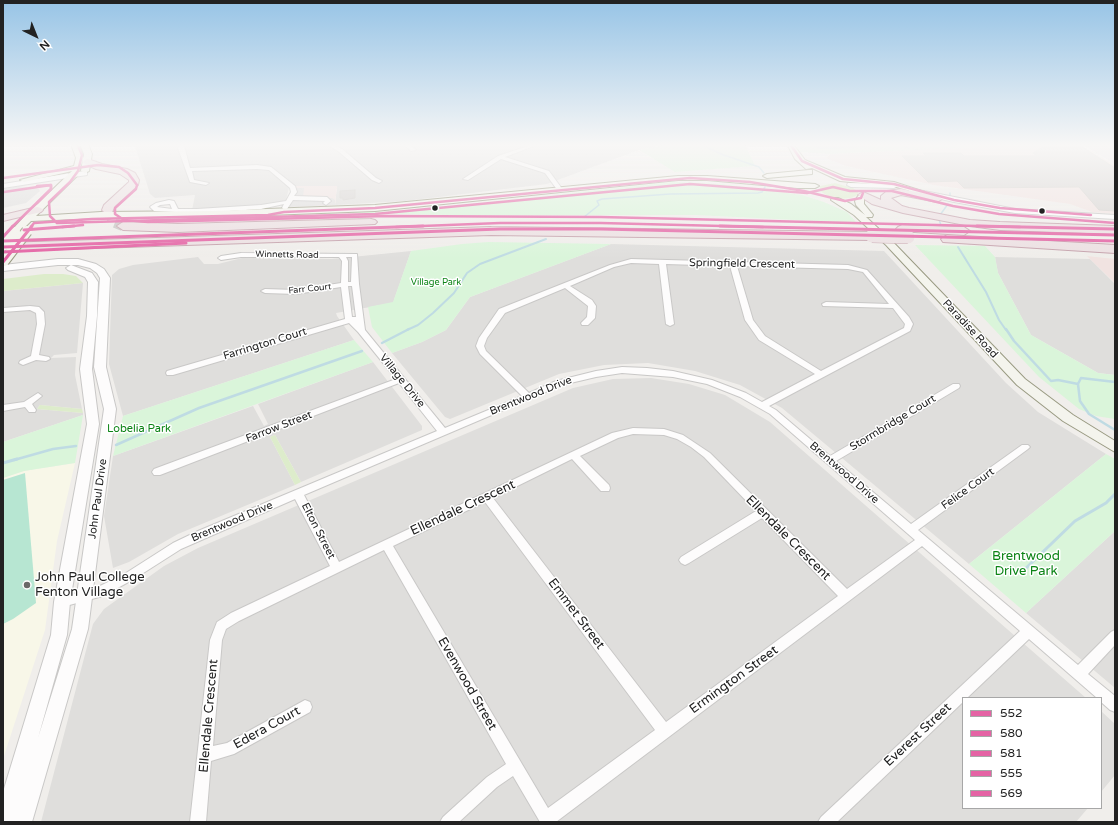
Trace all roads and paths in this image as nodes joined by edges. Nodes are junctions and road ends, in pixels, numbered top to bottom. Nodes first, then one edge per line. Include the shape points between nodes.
1 (14, 182) edge
2 (23, 182) edge
3 (58, 182) edge
4 (67, 182) edge
5 (76, 182) edge
6 (129, 182) edge
7 (134, 182) edge
8 (202, 182) edge
9 (288, 182) edge
10 (555, 182) edge
11 (641, 182) edge
12 (756, 182) edge
13 (816, 182) edge
14 (829, 182) edge
15 (840, 182) edge
16 (842, 182) edge
17 (879, 182) edge
18 (206, 183) dead end
19 (847, 184) junction
20 (3, 185) edge
21 (131, 185) junction
22 (816, 188) junction
23 (59, 190) junction
24 (560, 190) junction
25 (924, 193) junction
26 (862, 195) junction
27 (937, 199) junction
28 (290, 200) junction
29 (834, 200) junction
30 (326, 203) dead end
31 (55, 204) junction
32 (108, 210) dead end
33 (176, 210) dead end
34 (284, 212) junction
35 (917, 213) junction
36 (59, 217) junction
37 (1115, 217) edge
38 (3, 218) edge
39 (3, 221) edge
40 (31, 221) junction
41 (1115, 221) edge
42 (500, 222) junction
43 (124, 226) tunnel mouth
44 (1115, 230) edge
45 (870, 232) junction
46 (905, 233) junction
47 (1115, 235) edge
48 (312, 236) junction
49 (3, 241) edge
50 (1115, 243) edge
51 (3, 247) edge
52 (1115, 249) edge
53 (341, 255) junction
54 (221, 258) dead end
55 (662, 262) junction
56 (3, 264) edge
57 (733, 264) junction
58 (355, 284) junction
59 (344, 285) junction
60 (565, 285) junction
61 (265, 291) dead end
62 (826, 304) dead end
63 (895, 306) junction
64 (3, 310) edge
65 (360, 318) junction
66 (349, 319) junction
67 (586, 323) dead end
68 (670, 324) dead end
69 (361, 330) junction
70 (35, 357) junction
71 (46, 359) dead end
72 (23, 363) dead end
73 (170, 373) dead end
74 (820, 374) junction
75 (400, 380) junction
76 (956, 386) dead end
77 (38, 396) dead end
78 (527, 396) junction
79 (762, 406) junction
80 (3, 408) edge
81 (443, 432) junction
82 (1115, 439) edge
83 (1025, 447) dead end
84 (1115, 447) edge
85 (574, 455) junction
86 (830, 460) junction
87 (157, 472) dead end
88 (605, 488) dead end
89 (298, 494) junction
90 (487, 497) junction
91 (762, 513) junction
92 (910, 530) junction
93 (923, 540) junction
94 (387, 544) junction
95 (685, 560) dead end
96 (337, 569) junction
97 (85, 596) junction
98 (847, 597) junction
99 (62, 602) junction
100 (1029, 631) junction
101 (1115, 636) edge
102 (1079, 674) junction
103 (1115, 705) edge
104 (305, 708) dead end
105 (665, 731) junction
106 (205, 755) junction
107 (514, 767) junction
108 (547, 821) edge
109 (4, 822) edge
110 (22, 822) edge
111 (198, 822) edge
112 (448, 822) edge
113 (826, 822) edge

1 - 20 street
2 - 20 street
3 - 23 main road
4 - 23 main road
5 - 31 main road
6 - 21 highway
7 - 21 highway
8 - 18 street
9 - 28 street via 294,192
10 - 24 street
11 - 24 main road
12 - 22 main road
13 - 22 main road
14 - 22 main road
15 - 19 main road
16 - 19 main road
17 - 25 main road
19 - 25 street via 893,186
19 - 26 main road
21 - 32 highway
22 - 29 main road, Paradise Road
23 - 40 main road
24 - 34 main road via 375,208
25 - 37 street via 1015,210
26 - 27 street via 878,188 887,188
26 - 29 main road via 854,200
26 - 35 highway via 886,205
26 - 82 main road, Paradise Road via 859,201 863,210 1022,372 1068,409
27 - 35 highway via 901,192 891,193 885,198 892,204
27 - 41 street via 1023,214
28 - 30 street via 327,199
28 - 33 street via 261,207
28 - 34 street
29 - 84 main road, Paradise Road via 858,213 889,243 1020,382 1068,418
31 - 36 main road
31 - 40 main road
34 - 36 main road
34 - 40 main road via 214,217
35 - 44 highway via 1000,226
36 - 40 main road
38 - 40 highway
39 - 40 highway
40 - 51 main road, bridge via 15,232
40 - 56 main road, bridge
42 - 43 highway via 318,223 178,228
42 - 45 highway
42 - 49 highway
45 - 46 highway, bridge
45 - 48 highway via 491,231
46 - 47 highway
46 - 50 highway
46 - 52 highway
48 - 51 highway
48 - 56 highway via 247,244
53 - 54 street, Winnetts Road via 241,255
53 - 58 street, Winnetts Road via 356,256
53 - 59 street via 345,261
55 - 57 street, Springfield Crescent
55 - 60 street, Springfield Crescent via 621,262
55 - 68 street
56 - 97 street, John Paul Drive via 78,262 93,266 101,271 105,278 100,367 110,409
56 - 99 street, John Paul Drive via 72,268 89,274 93,282 86,369 93,424
57 - 63 street, Springfield Crescent via 858,269 870,276
57 - 74 street via 749,320 755,330 767,341
58 - 59 street, Farr Court
58 - 65 street
59 - 61 street, Farr Court via 296,292
59 - 66 street
60 - 67 street via 592,306 591,318
60 - 78 street, Springfield Crescent via 502,311 480,346
62 - 63 street
63 - 74 street, Springfield Crescent via 909,324 907,329
64 - 70 street via 30,308 40,312 41,324
65 - 66 street, Farrington Court
65 - 69 street
66 - 69 street, Village Drive
66 - 73 street, Farrington Court
69 - 75 street, Village Drive
70 - 71 street
70 - 72 street
74 - 79 street, Springfield Crescent
75 - 81 street, Village Drive
75 - 87 street, Farrow Street
76 - 86 street, Stormbridge Court
77 - 80 street via 29,407
78 - 79 street, Brentwood Drive via 575,378 622,370 647,371 704,380 727,388
78 - 81 street, Brentwood Drive
79 - 86 street, Brentwood Drive
81 - 89 street, Brentwood Drive
83 - 92 street, Felice Court
85 - 88 street
85 - 90 street, Ellendale Crescent
85 - 91 street, Ellendale Crescent via 615,435 633,431 664,432 680,437 707,455
86 - 92 street, Brentwood Drive
89 - 96 street, Elton Street
89 - 97 street, Brentwood Drive via 177,546 130,576 99,592
90 - 94 street, Ellendale Crescent
90 - 105 street, Emmet Street
91 - 95 street
91 - 98 street, Ellendale Crescent
92 - 93 street, Brentwood Drive
93 - 98 street, Ermington Street
93 - 100 street, Brentwood Drive
94 - 96 street, Ellendale Crescent
94 - 107 street, Evenwood Street
96 - 106 street, Ellendale Crescent via 221,626 216,640
97 - 99 street, Brentwood Drive
97 - 110 street, John Paul Drive via 80,629
98 - 105 street, Ermington Street
99 - 109 street, John Paul Drive via 59,635
100 - 102 street, Brentwood Drive
100 - 113 street, Everest Street
101 - 102 street
102 - 103 street, Brentwood Drive
104 - 106 street, Edera Court via 229,749
105 - 108 street, Ermington Street
106 - 111 street, Ellendale Crescent
107 - 108 street, Evenwood Street
107 - 112 street via 492,782

